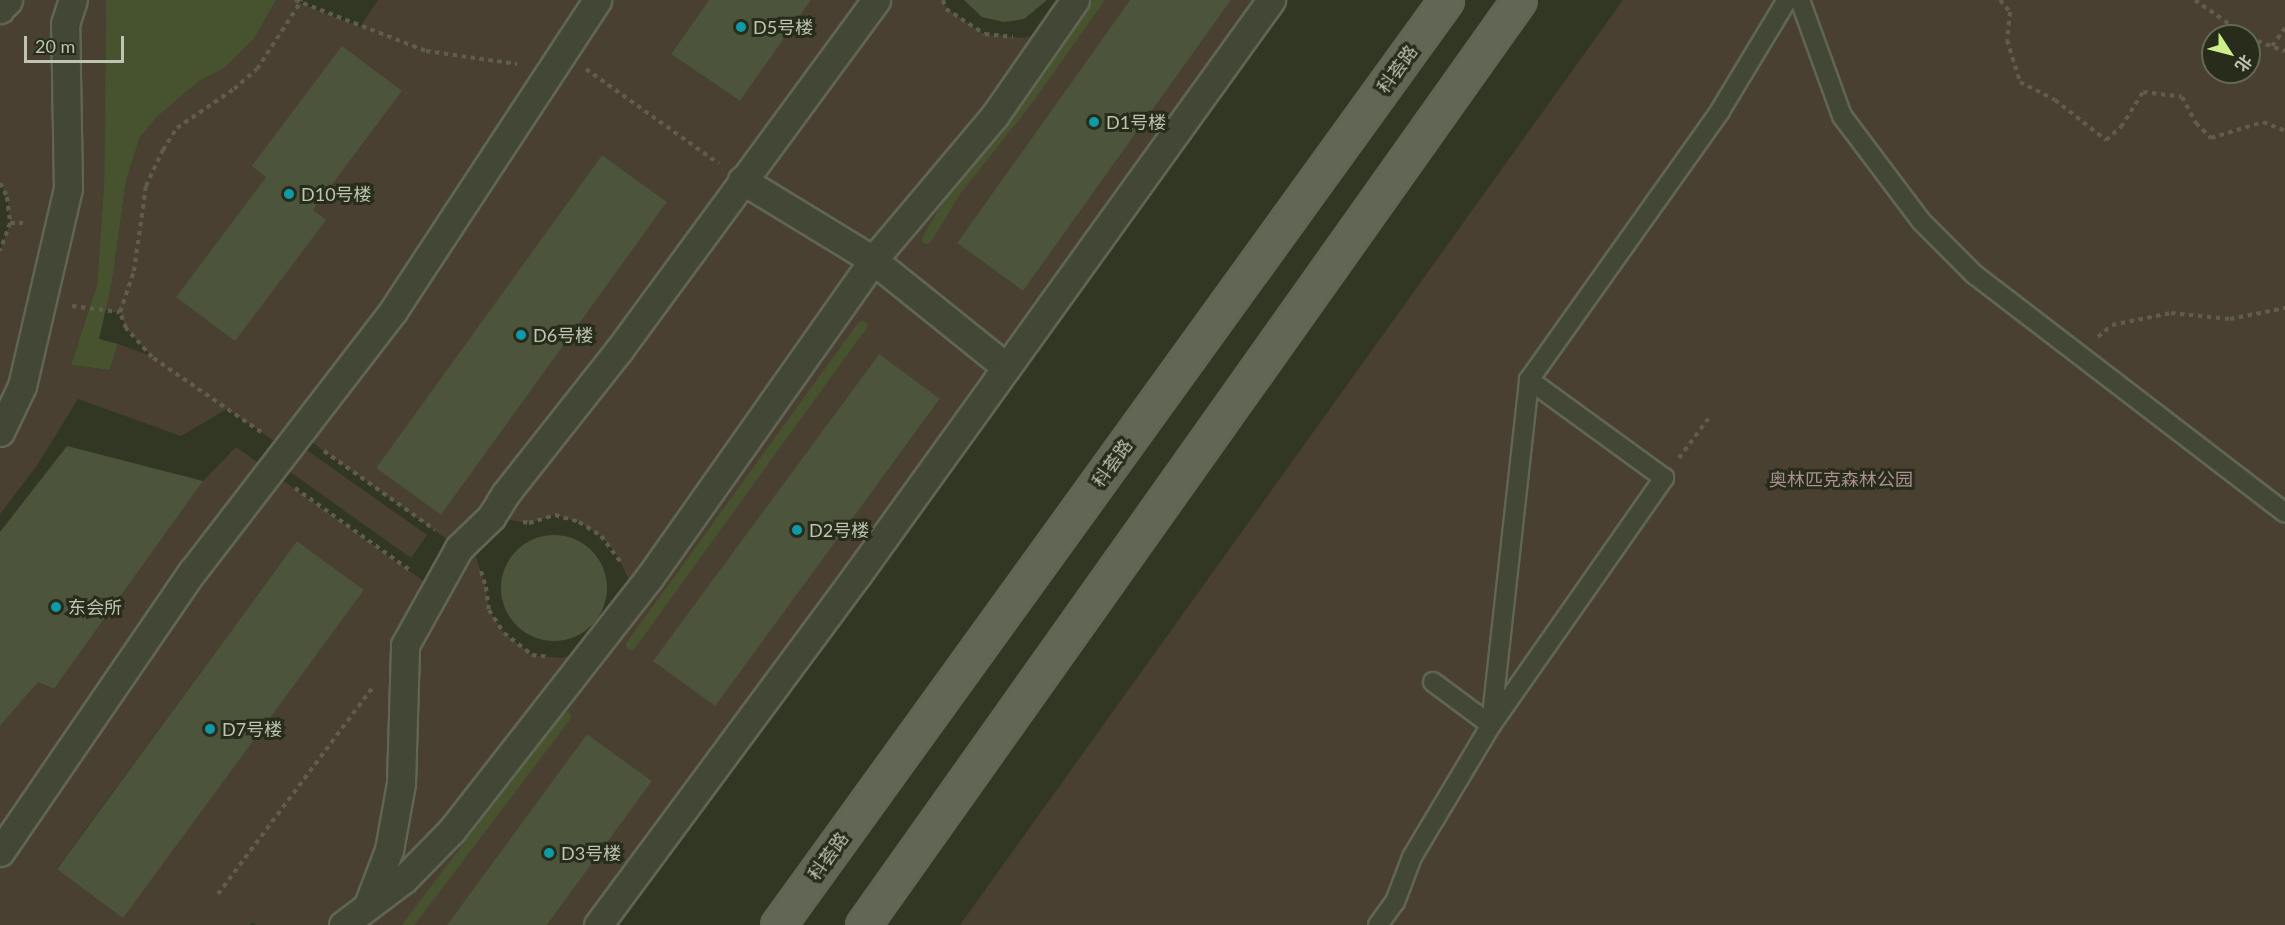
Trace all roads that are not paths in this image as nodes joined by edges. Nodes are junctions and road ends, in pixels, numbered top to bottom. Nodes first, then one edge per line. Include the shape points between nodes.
1 (8, 0) edge
2 (73, 0) edge
3 (597, 0) edge
4 (876, 0) edge
5 (1075, 0) edge
6 (1271, 0) edge
7 (1446, 0) edge
8 (1519, 0) edge
9 (1787, 0) edge
10 (1800, 0) edge
11 (0, 9) edge
12 (742, 180) junction
13 (873, 260) junction
14 (1006, 367) junction
15 (1529, 380) junction
16 (0, 432) edge
17 (2285, 513) edge
18 (1434, 682) dead end
19 (1491, 725) junction
20 (0, 852) edge
21 (368, 905) junction
22 (343, 925) edge
23 (598, 925) edge
24 (778, 925) edge
25 (863, 925) edge
26 (1378, 925) edge

1 - 11 street
2 - 16 street via 65,24 68,188 22,386
3 - 20 street via 393,311 192,572
4 - 12 street
5 - 13 street via 995,114
6 - 14 street
7 - 24 main road, 科荟路
8 - 25 main road
9 - 15 lane via 1720,111
10 - 17 lane via 1842,116 1921,221 1974,273
12 - 13 street
12 - 21 street via 619,350 491,517 465,543 405,645 401,783 389,850
13 - 14 street
13 - 21 street via 626,607 452,830 404,879
14 - 23 street
15 - 19 lane
15 - 19 lane via 1664,478
18 - 19 lane
19 - 26 lane via 1412,857 1395,902
21 - 22 street

